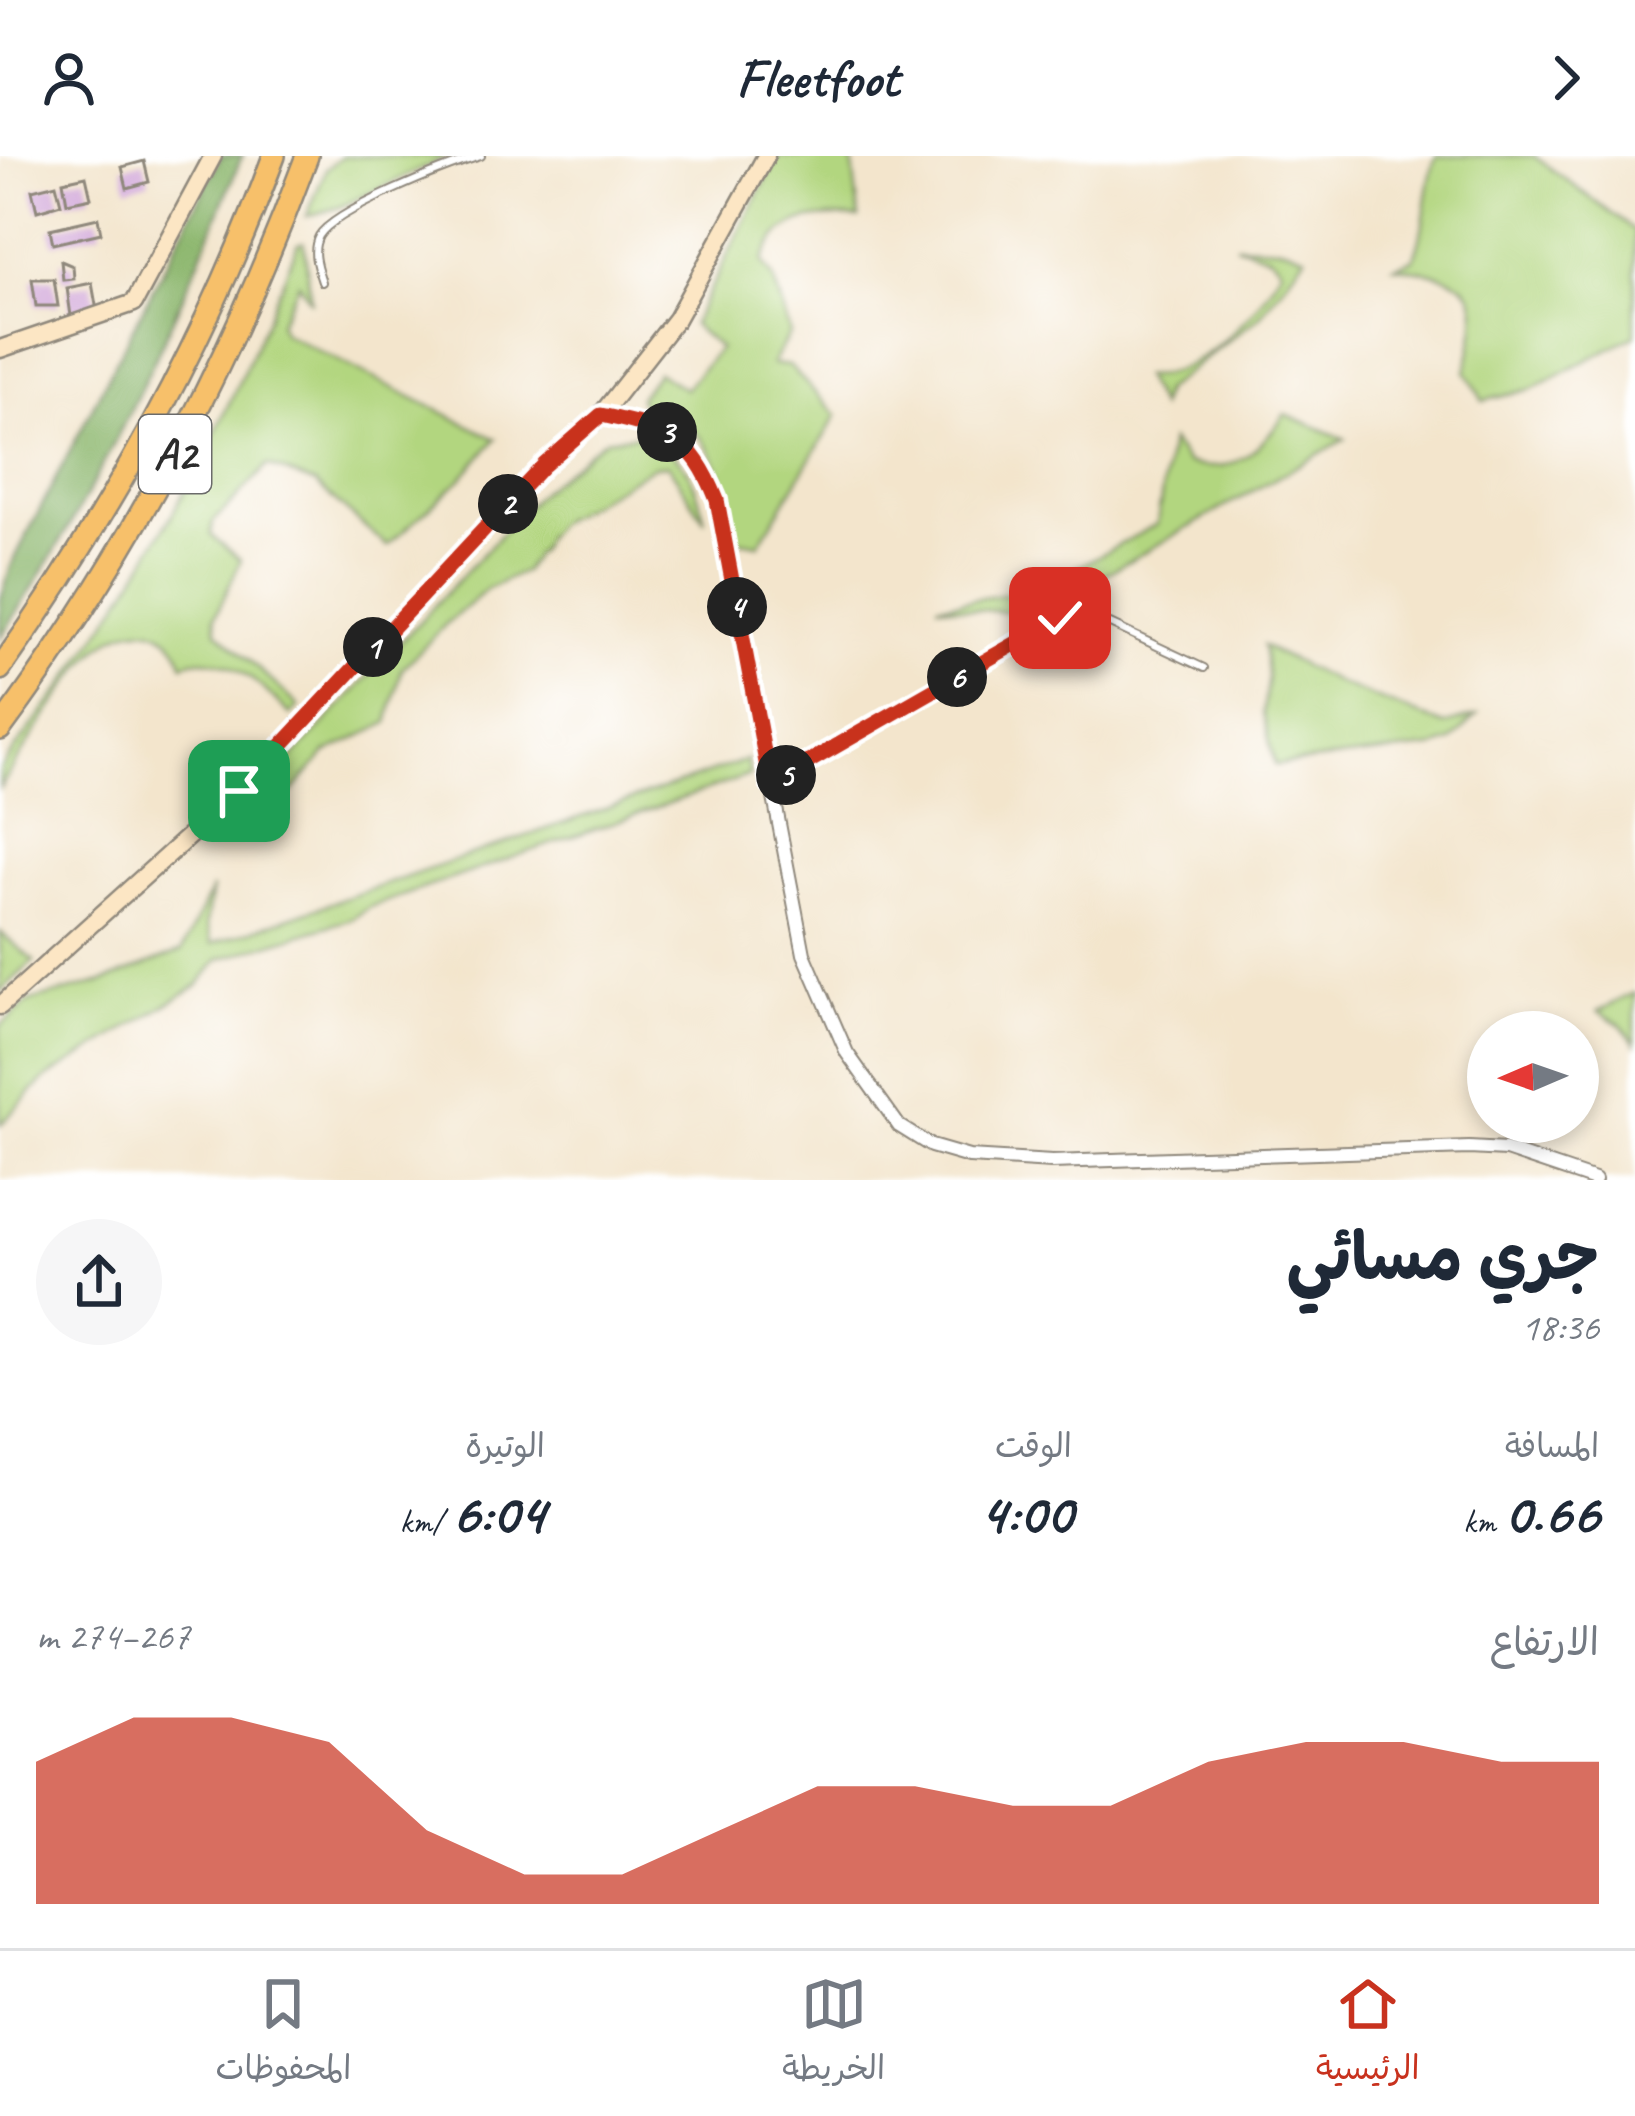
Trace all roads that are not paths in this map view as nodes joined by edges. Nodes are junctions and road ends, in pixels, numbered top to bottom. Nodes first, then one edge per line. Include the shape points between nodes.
1 (213, 156) edge
2 (274, 156) edge
3 (307, 156) edge
4 (481, 156) edge
5 (766, 156) edge
6 (322, 282) dead end
7 (0, 349) edge
8 (601, 415) junction
9 (1204, 668) dead end
10 (0, 669) edge
11 (0, 729) edge
12 (770, 784) junction
13 (0, 1006) edge
14 (1595, 1180) edge

1 - 7 street via 134,303
2 - 10 highway, A2 via 115,496
3 - 11 highway, A2 via 224,360 147,508
4 - 6 lane via 424,174 322,230 314,248
5 - 8 street via 676,319
8 - 12 street via 675,435 702,463 717,500
8 - 13 street via 531,478 239,791
9 - 12 lane via 1110,624 1060,618
12 - 14 street via 804,954 824,1003 873,1093 899,1126 931,1146 1052,1162 1469,1148 1506,1150

